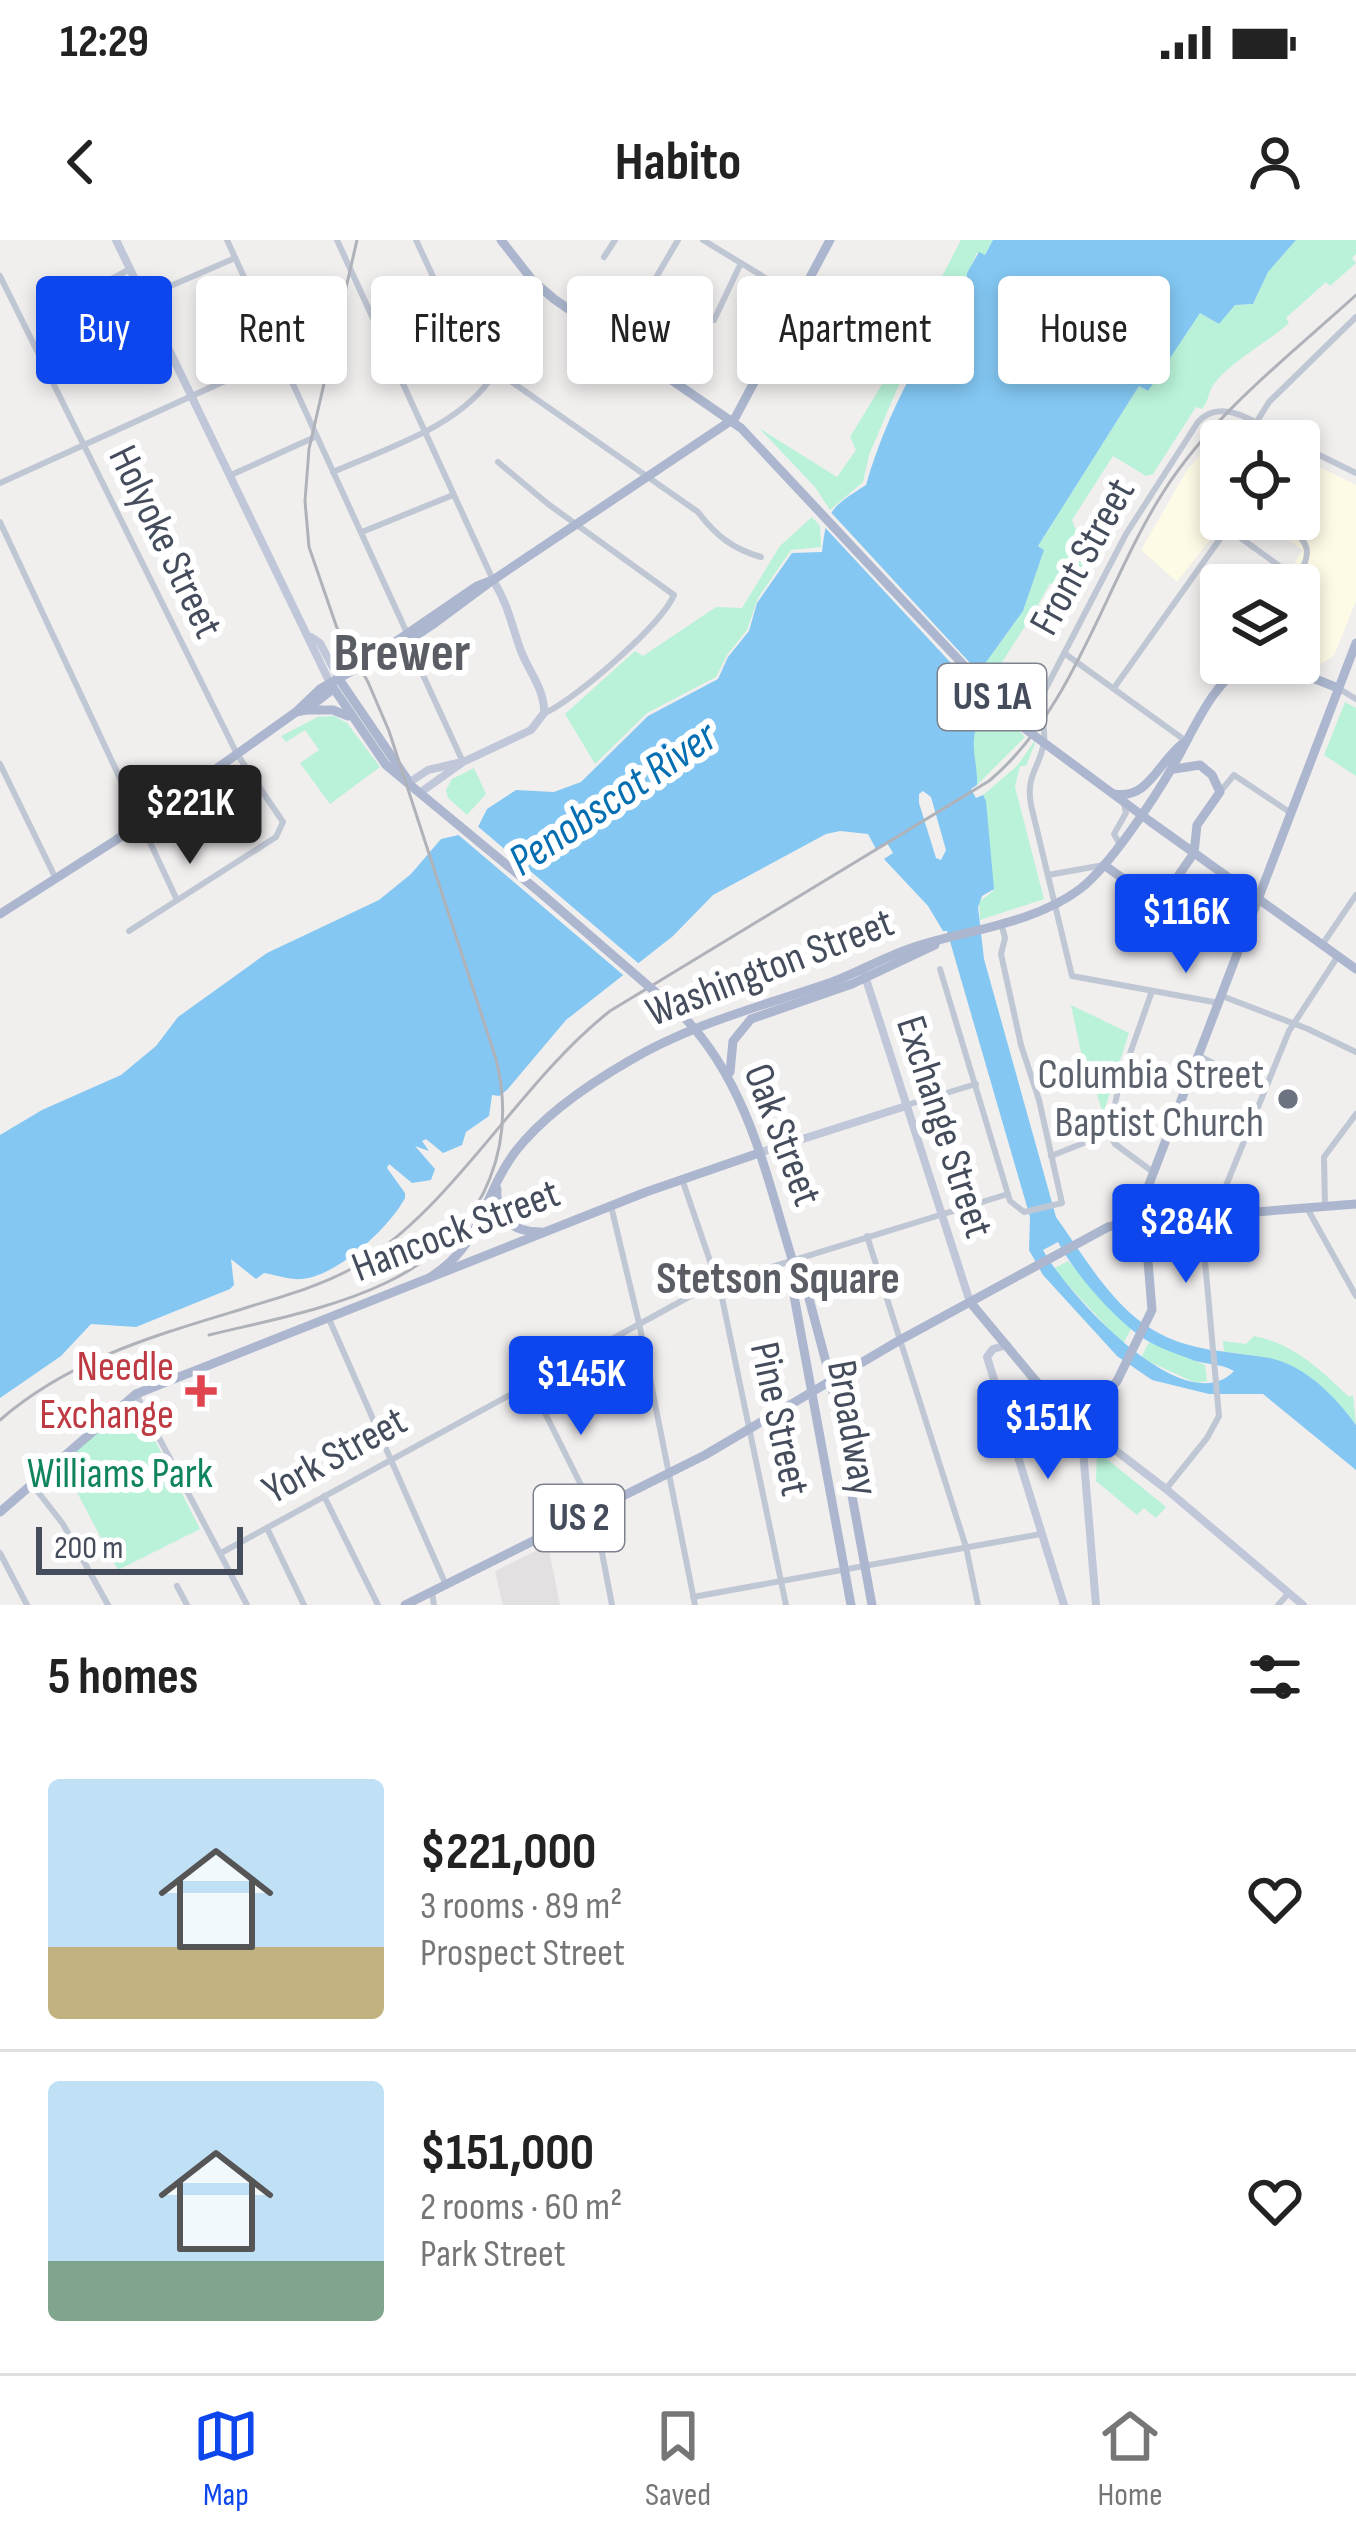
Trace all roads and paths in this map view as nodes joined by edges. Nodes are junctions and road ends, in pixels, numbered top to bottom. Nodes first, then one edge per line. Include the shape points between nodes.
1 (116, 240) edge
2 (227, 240) edge
3 (337, 240) edge
4 (416, 240) edge
5 (502, 240) edge
6 (615, 240) edge
7 (678, 240) edge
8 (703, 240) edge
9 (830, 240) edge
10 (235, 257) junction
11 (604, 257) dead end
12 (741, 263) junction
13 (130, 269) junction
14 (0, 276) edge
15 (117, 276) edge
16 (133, 276) edge
17 (244, 276) edge
18 (433, 276) edge
19 (529, 276) edge
20 (657, 276) edge
21 (762, 276) edge
22 (812, 276) edge
23 (172, 285) edge
24 (543, 288) edge
25 (1356, 317) edge
26 (714, 320) dead end
27 (172, 352) edge
28 (218, 384) edge
29 (293, 384) edge
30 (486, 384) edge
31 (509, 384) edge
32 (756, 384) edge
33 (194, 395) junction
34 (732, 420) junction
35 (1200, 420) edge
36 (1201, 420) edge
37 (1247, 420) edge
38 (1258, 420) edge
39 (424, 431) junction
40 (317, 436) junction
41 (84, 445) junction
42 (1320, 455) edge
43 (499, 462) dead end
44 (333, 472) junction
45 (1356, 473) edge
46 (231, 475) junction
47 (646, 476) junction
48 (0, 483) edge
49 (453, 495) junction
50 (0, 522) edge
51 (576, 523) junction
52 (361, 533) junction
53 (761, 557) dead end
54 (1272, 564) edge
55 (493, 580) junction
56 (411, 635) junction
57 (1356, 643) edge
58 (1064, 653) junction
59 (1320, 681) edge
60 (334, 684) junction
61 (1224, 684) edge
62 (1114, 688) junction
63 (1338, 688) junction
64 (1356, 699) edge
65 (301, 711) junction
66 (544, 713) junction
67 (352, 719) junction
68 (1186, 741) junction
69 (1043, 747) junction
70 (237, 754) junction
71 (463, 762) junction
72 (0, 764) edge
73 (1169, 772) junction
74 (410, 782) junction
75 (421, 791) junction
76 (1107, 791) junction
77 (1220, 792) junction
78 (1291, 813) junction
79 (140, 823) junction
80 (1197, 825) junction
81 (1166, 832) junction
82 (1119, 843) junction
83 (1194, 853) junction
84 (1104, 865) junction
85 (1048, 875) junction
86 (56, 879) junction
87 (1356, 895) edge
88 (1258, 898) junction
89 (178, 900) junction
90 (1055, 905) junction
91 (0, 914) edge
92 (1001, 922) junction
93 (129, 932) dead end
94 (1322, 945) junction
95 (1338, 956) junction
96 (940, 969) dead end
97 (1356, 969) edge
98 (864, 974) junction
99 (1152, 991) junction
100 (1221, 1000) junction
101 (1293, 1024) junction
102 (693, 1027) junction
103 (1356, 1052) edge
104 (1199, 1056) junction
105 (733, 1083) junction
106 (976, 1084) junction
107 (1265, 1089) junction
108 (907, 1106) junction
109 (1356, 1114) edge
110 (1109, 1133) junction
111 (759, 1153) junction
112 (1051, 1156) junction
113 (1154, 1172) junction
114 (682, 1179) junction
115 (499, 1184) junction
116 (1008, 1193) junction
117 (1356, 1204) edge
118 (611, 1206) junction
119 (1325, 1207) junction
120 (1306, 1208) junction
121 (941, 1214) junction
122 (1214, 1215) junction
123 (1201, 1216) junction
124 (1144, 1221) junction
125 (554, 1230) junction
126 (867, 1236) junction
127 (792, 1259) junction
128 (429, 1277) junction
129 (717, 1283) junction
130 (1356, 1296) edge
131 (970, 1302) junction
132 (328, 1316) junction
133 (639, 1323) junction
134 (900, 1340) junction
135 (1007, 1345) junction
136 (831, 1381) junction
137 (530, 1383) junction
138 (813, 1392) junction
139 (136, 1394) junction
140 (1082, 1424) junction
141 (752, 1428) junction
142 (391, 1459) junction
143 (670, 1473) junction
144 (31, 1483) junction
145 (1166, 1489) junction
146 (324, 1496) junction
147 (594, 1511) junction
148 (0, 1512) edge
149 (267, 1528) junction
150 (1041, 1534) junction
151 (966, 1547) junction
152 (0, 1552) edge
153 (221, 1553) junction
154 (865, 1566) junction
155 (844, 1570) junction
156 (782, 1581) junction
157 (446, 1585) junction
158 (177, 1586) dead end
159 (432, 1592) junction
160 (1288, 1593) junction
161 (694, 1601) edge
162 (27, 1605) edge
163 (108, 1605) edge
164 (187, 1605) edge
165 (247, 1605) edge
166 (304, 1605) edge
167 (378, 1605) edge
168 (405, 1605) edge
169 (434, 1605) edge
170 (612, 1605) edge
171 (786, 1605) edge
172 (851, 1605) edge
173 (872, 1605) edge
174 (978, 1605) edge
175 (1064, 1605) edge
176 (1096, 1605) edge
177 (1278, 1605) edge
178 (1303, 1605) edge

1 - 13 street
2 - 10 street
3 - 39 street
4 - 18 street
5 - 19 main road, US 1A
6 - 11 street
7 - 20 street
8 - 12 street
9 - 22 main road
10 - 17 street
10 - 23 street
12 - 21 street
12 - 26 street
13 - 15 street
13 - 16 street
14 - 41 street, Holyoke Street
24 - 34 main road, US 1A
25 - 38 street
27 - 33 street
28 - 33 street
29 - 40 street
30 - 39 street via 469,405
31 - 47 street
32 - 34 main road
33 - 41 street
33 - 46 street
34 - 47 main road
34 - 76 main road, US 1A, bridge via 1020,725
35 - 58 street, Front Street via 1140,509
36 - 37 street, Front Street via 1226,410
39 - 44 street
39 - 49 street
40 - 44 street
40 - 46 street
41 - 48 street
41 - 70 street, Holyoke Street
42 - 45 street
43 - 51 street
44 - 52 street
46 - 60 street
47 - 51 main road
47 - 53 street via 738,550
49 - 52 street
49 - 55 street
50 - 79 street
51 - 55 main road
51 - 66 street via 674,595 626,649
52 - 56 street
54 - 62 street via 1228,534 1207,552
55 - 56 main road
55 - 66 street
56 - 60 main road
56 - 71 street
57 - 63 main road
58 - 62 street
58 - 69 street, Front Street via 1040,703
59 - 63 main road
60 - 65 main road
60 - 67 main road
60 - 74 main road
61 - 68 main road
62 - 68 street
63 - 64 street
63 - 78 main road
65 - 67 main road
65 - 70 main road
66 - 71 street via 531,730
67 - 74 main road
68 - 73 main road
68 - 76 main road via 1136,794
69 - 82 street via 1125,805 1114,834
69 - 85 street, Front Street via 1028,788
70 - 79 main road
70 - 89 street, Holyoke Street via 283,828
71 - 74 street
71 - 75 street
72 - 86 street
73 - 77 main road via 1198,764
73 - 82 main road
74 - 75 main road, Oak Street
75 - 102 main road, Oak Street, bridge
76 - 81 main road, US 1A, bridge
77 - 78 street via 1234,775
77 - 80 main road
78 - 88 main road
79 - 86 main road
79 - 89 street
80 - 81 main road
80 - 83 main road
81 - 83 main road, US 1A
82 - 84 main road
83 - 84 main road via 1158,897
83 - 88 main road
84 - 85 street
84 - 90 main road
85 - 90 street, Front Street
86 - 91 main road
87 - 94 street
88 - 94 main road
88 - 100 main road
89 - 93 street
90 - 92 main road, Washington Street
90 - 99 street, Front Street via 1072,976
92 - 98 main road, Washington Street
92 - 112 street via 1002,956
94 - 95 main road
95 - 97 main road
95 - 101 street
96 - 106 street
98 - 102 main road, Washington Street
98 - 105 main road, Washington Street via 747,1021 730,1050
98 - 108 street, Exchange Street
99 - 100 street
99 - 110 street
100 - 101 street
100 - 104 main road
101 - 103 street
101 - 107 street
102 - 105 main road, Oak Street
102 - 115 main road, Washington Street via 584,1091 520,1146
104 - 107 street
104 - 113 main road
105 - 111 main road, Oak Street
106 - 108 street, Hancock Street
106 - 116 street
107 - 122 street
108 - 111 street, Hancock Street
108 - 121 street, Exchange Street
109 - 119 street via 1324,1156
110 - 112 street
110 - 113 street
111 - 114 main road, Hancock Street
111 - 127 main road, Oak Street
112 - 116 street via 1062,1203 1017,1210
113 - 124 main road
114 - 118 main road, Hancock Street
114 - 129 street, Pine Street
115 - 125 main road via 498,1208 509,1225
115 - 128 main road, Washington Street via 463,1251
116 - 121 street, York Street
117 - 119 main road, US 2
118 - 125 main road, Hancock Street
118 - 133 street
119 - 120 main road, US 2
120 - 122 main road, US 2
120 - 130 street
121 - 126 street, York Street
121 - 131 street, Exchange Street
122 - 123 main road, US 2
123 - 124 main road, US 2
123 - 145 street via 1219,1415
124 - 131 main road, US 2 via 1118,1224
124 - 140 main road via 1154,1304 1114,1384
125 - 128 main road, Hancock Street
126 - 127 street, York Street
126 - 134 street
127 - 129 street, York Street
127 - 136 main road, Broadway
127 - 138 main road, Broadway
128 - 132 main road, Hancock Street
129 - 133 street, York Street
129 - 141 street, Pine Street
131 - 134 main road, US 2
131 - 135 main road
132 - 139 main road, Hancock Street
132 - 142 street
133 - 137 street, York Street
133 - 143 street
134 - 136 main road, US 2
134 - 151 street
135 - 140 main road
135 - 150 street via 987,1357
136 - 138 main road, US 2
136 - 154 main road, Broadway
137 - 142 street, York Street
137 - 147 street
138 - 141 main road, US 2
138 - 155 main road, Broadway
139 - 144 main road, Hancock Street
139 - 153 street
140 - 145 street
140 - 176 street
141 - 143 main road, US 2
141 - 156 street, Pine Street
142 - 146 street, York Street
142 - 157 street
143 - 147 main road, US 2
143 - 161 street
144 - 148 main road, Hancock Street
144 - 163 street
145 - 160 street
146 - 149 street, York Street
146 - 167 street
147 - 157 main road, US 2
147 - 170 street
149 - 153 street, York Street
149 - 166 street
150 - 151 street
150 - 175 street
151 - 154 street
151 - 174 street
152 - 162 street
153 - 165 street
154 - 155 street
154 - 173 main road, Broadway
155 - 156 street
155 - 172 main road, Broadway
156 - 161 street
156 - 171 street, Pine Street
157 - 159 main road, US 2
158 - 164 street
159 - 168 main road, US 2
159 - 169 street
160 - 177 street
160 - 178 street

